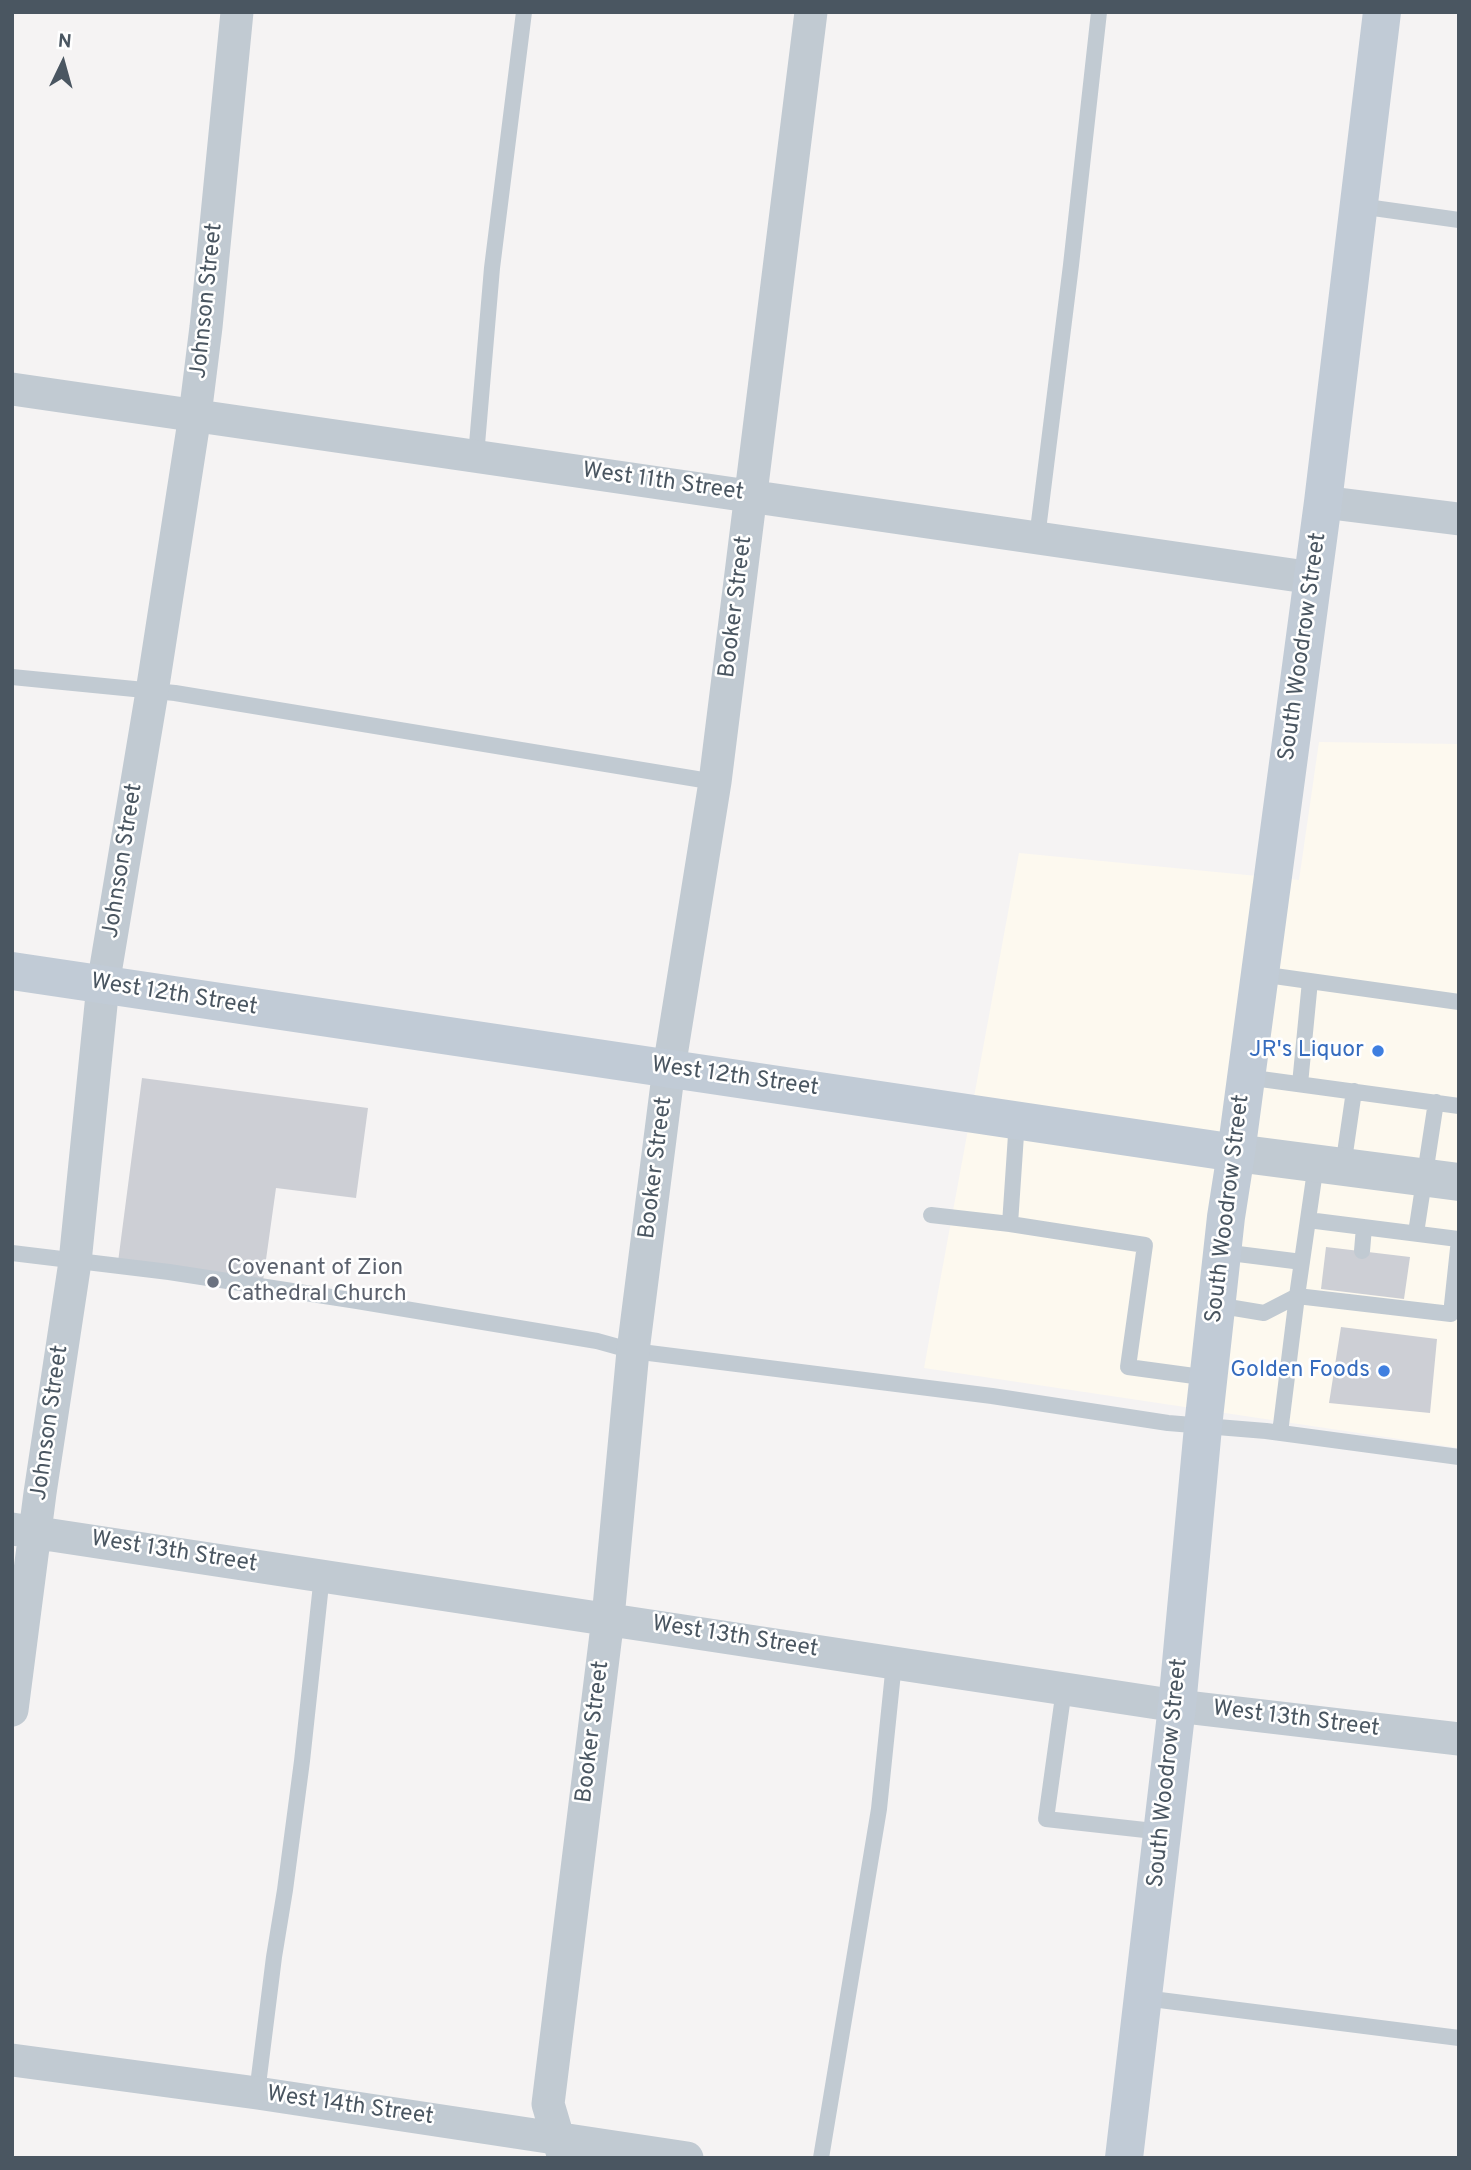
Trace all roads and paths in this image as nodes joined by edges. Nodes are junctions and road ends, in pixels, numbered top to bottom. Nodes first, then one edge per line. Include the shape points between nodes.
1 (237, 12) edge
2 (524, 12) edge
3 (811, 12) edge
4 (1099, 12) edge
5 (1382, 12) edge
6 (1359, 206) junction
7 (1459, 220) edge
8 (12, 389) edge
9 (195, 415) junction
10 (476, 456) junction
11 (751, 496) junction
12 (1323, 502) junction
13 (1459, 519) edge
14 (1037, 538) junction
15 (1313, 578) junction
16 (12, 677) edge
17 (152, 692) junction
18 (715, 782) junction
19 (12, 971) edge
20 (1260, 974) junction
21 (1310, 981) junction
22 (103, 985) junction
23 (1459, 1002) edge
24 (669, 1068) junction
25 (1246, 1077) junction
26 (1300, 1084) junction
27 (1354, 1091) junction
28 (1436, 1102) junction
29 (1459, 1106) edge
30 (1017, 1120) junction
31 (1236, 1153) junction
32 (1330, 1166) junction
33 (1442, 1180) edge
34 (931, 1215) dead end
35 (1308, 1220) junction
36 (1010, 1224) junction
37 (1364, 1227) junction
38 (1416, 1233) junction
39 (1459, 1239) edge
40 (1362, 1251) dead end
41 (1222, 1252) junction
42 (12, 1253) edge
43 (75, 1262) junction
44 (1302, 1262) junction
45 (1297, 1296) junction
46 (1216, 1305) junction
47 (633, 1351) junction
48 (1209, 1378) junction
49 (1203, 1427) junction
50 (1280, 1433) junction
51 (1459, 1457) edge
52 (24, 1531) edge
53 (322, 1576) junction
54 (608, 1618) junction
55 (894, 1663) junction
56 (1064, 1689) junction
57 (1177, 1706) junction
58 (12, 1710) edge
59 (1459, 1738) edge
60 (1163, 1832) junction
61 (1143, 1998) junction
62 (1459, 2038) edge
63 (12, 2060) edge
64 (257, 2093) junction
65 (560, 2147) edge
66 (687, 2158) edge
67 (821, 2158) edge
68 (1124, 2158) edge

1 - 9 street, Johnson Street
2 - 10 lane via 492,268
3 - 11 street, Booker Street
4 - 14 lane
5 - 6 main road, South Woodrow Street
6 - 7 lane
6 - 12 main road, South Woodrow Street
8 - 9 street, West 11th Street
9 - 10 street, West 11th Street
9 - 17 street, Johnson Street
10 - 11 street, West 11th Street
11 - 14 street, West 11th Street
11 - 18 street, Booker Street
12 - 13 street
12 - 15 main road, South Woodrow Street
14 - 15 street, West 11th Street
15 - 20 main road, South Woodrow Street
16 - 17 lane
17 - 18 lane
17 - 22 street, Johnson Street
18 - 24 street, Booker Street
19 - 22 main road, West 12th Street
20 - 21 lane
20 - 25 main road, South Woodrow Street
21 - 23 lane
21 - 26 lane
22 - 24 main road, West 12th Street
22 - 43 street, Johnson Street
24 - 30 main road, West 12th Street
24 - 47 street, Booker Street
25 - 26 lane
25 - 31 main road, South Woodrow Street
26 - 27 lane
27 - 28 lane
27 - 32 lane
28 - 29 lane
28 - 33 lane
30 - 31 main road, West 12th Street
30 - 36 lane
31 - 32 street, West 12th Street
31 - 41 main road, South Woodrow Street
32 - 33 street, West 12th Street
32 - 35 lane
33 - 38 lane
34 - 36 lane
35 - 37 lane
35 - 44 lane
36 - 48 lane via 1145,1245 1128,1367
37 - 38 lane
37 - 40 lane
38 - 39 lane
39 - 45 lane via 1451,1314 1356,1298
41 - 44 lane
41 - 46 main road, South Woodrow Street
42 - 43 lane
43 - 47 lane via 357,1301
43 - 52 street, Johnson Street
44 - 45 lane
45 - 46 lane via 1265,1313
45 - 50 lane
46 - 48 main road, South Woodrow Street
47 - 49 lane
47 - 54 street, Booker Street
48 - 49 main road, South Woodrow Street
49 - 50 lane
49 - 57 main road, South Woodrow Street
50 - 51 lane
52 - 53 street, West 13th Street
52 - 58 street, Johnson Street
53 - 54 street, West 13th Street
53 - 64 lane
54 - 55 street, West 13th Street
54 - 65 street, Booker Street via 548,2104
55 - 56 street, West 13th Street
55 - 67 lane via 879,1810
56 - 57 street, West 13th Street
56 - 60 lane via 1046,1819
57 - 59 street, West 13th Street
57 - 60 main road, South Woodrow Street
60 - 61 main road, South Woodrow Street
61 - 62 lane
61 - 68 main road, South Woodrow Street
63 - 64 street, West 14th Street
64 - 65 street, West 14th Street
65 - 66 street, West 14th Street

